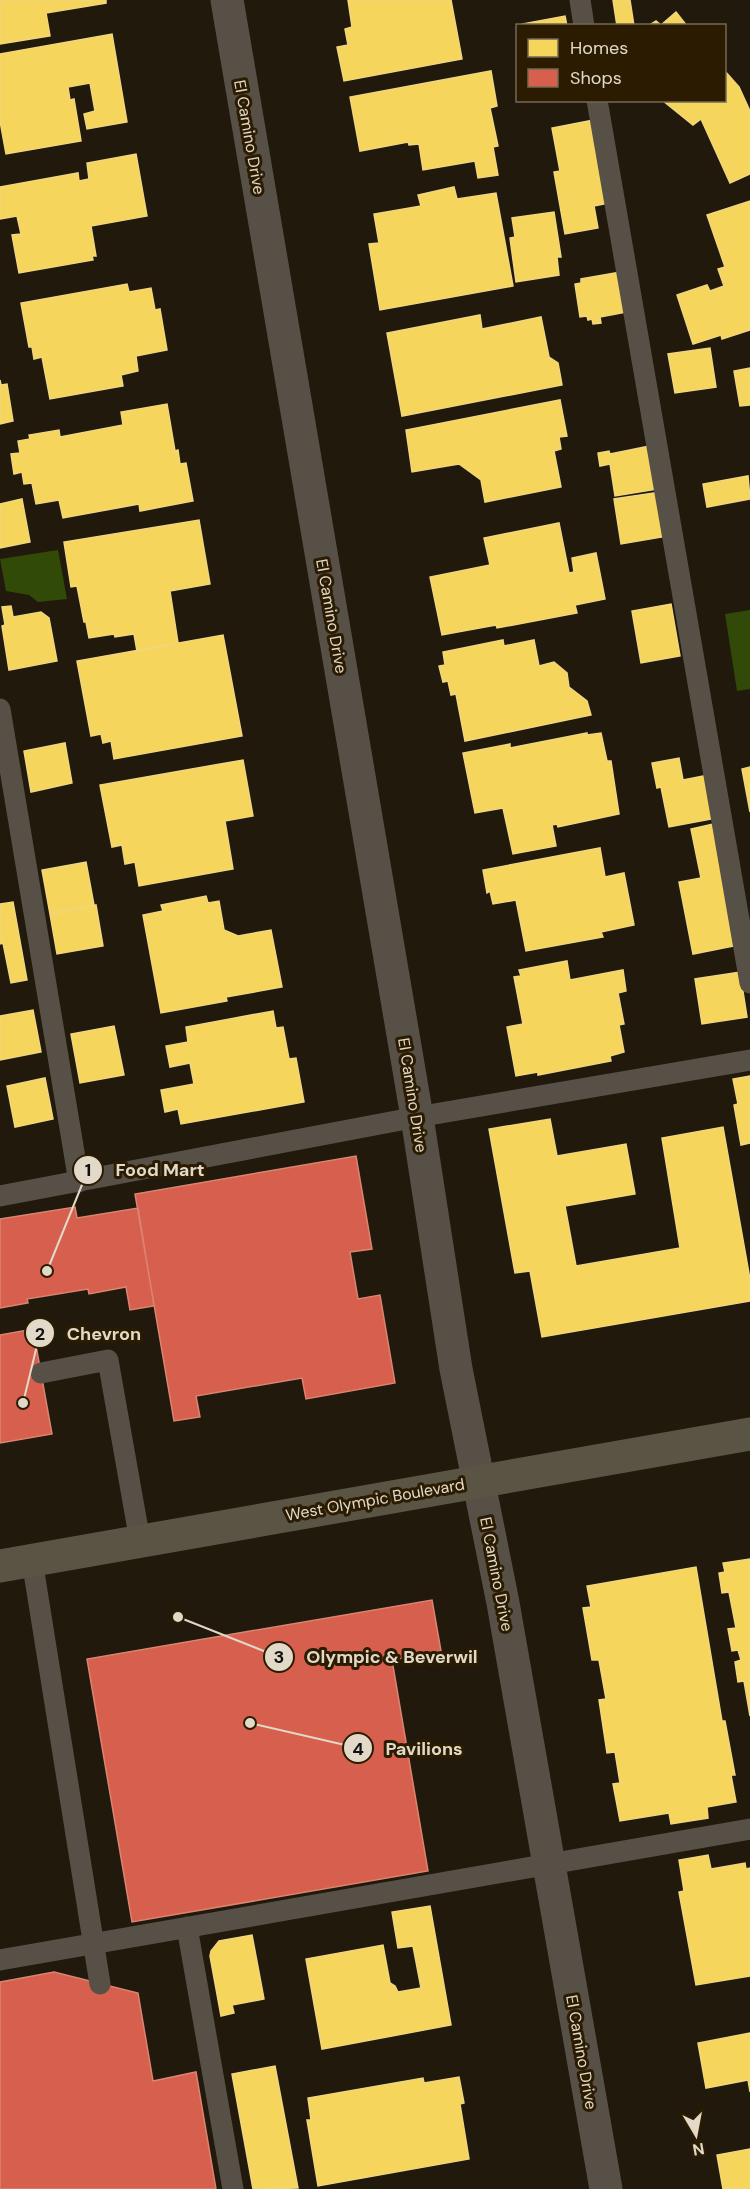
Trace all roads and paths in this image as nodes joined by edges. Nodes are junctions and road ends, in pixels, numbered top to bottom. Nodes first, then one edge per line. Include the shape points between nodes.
1 (227, 0) edge
2 (580, 0) edge
3 (584, 24) edge
4 (597, 102) edge
5 (0, 709) edge
6 (750, 983) edge
7 (750, 1060) edge
8 (417, 1117) junction
9 (79, 1182) junction
10 (0, 1196) edge
11 (41, 1373) dead end
12 (750, 1434) edge
13 (478, 1481) junction
14 (140, 1541) junction
15 (32, 1560) junction
16 (0, 1566) edge
17 (750, 1829) edge
18 (549, 1864) junction
19 (187, 1927) junction
20 (93, 1944) junction
21 (0, 1960) edge
22 (100, 1984) dead end
23 (233, 2189) edge
24 (606, 2189) edge

1 - 8 street, El Camino Drive
2 - 3 lane
4 - 6 lane
5 - 9 lane
7 - 8 lane
8 - 9 lane
8 - 13 street, El Camino Drive via 457,1376
9 - 10 lane
11 - 14 lane via 108,1360
12 - 13 main road, West Olympic Boulevard
13 - 14 main road, West Olympic Boulevard
13 - 18 street, El Camino Drive
14 - 15 main road, West Olympic Boulevard
15 - 16 main road, West Olympic Boulevard
15 - 20 lane
17 - 18 lane
18 - 19 lane
18 - 24 street, El Camino Drive
19 - 20 lane
19 - 23 lane
20 - 21 lane
20 - 22 lane

